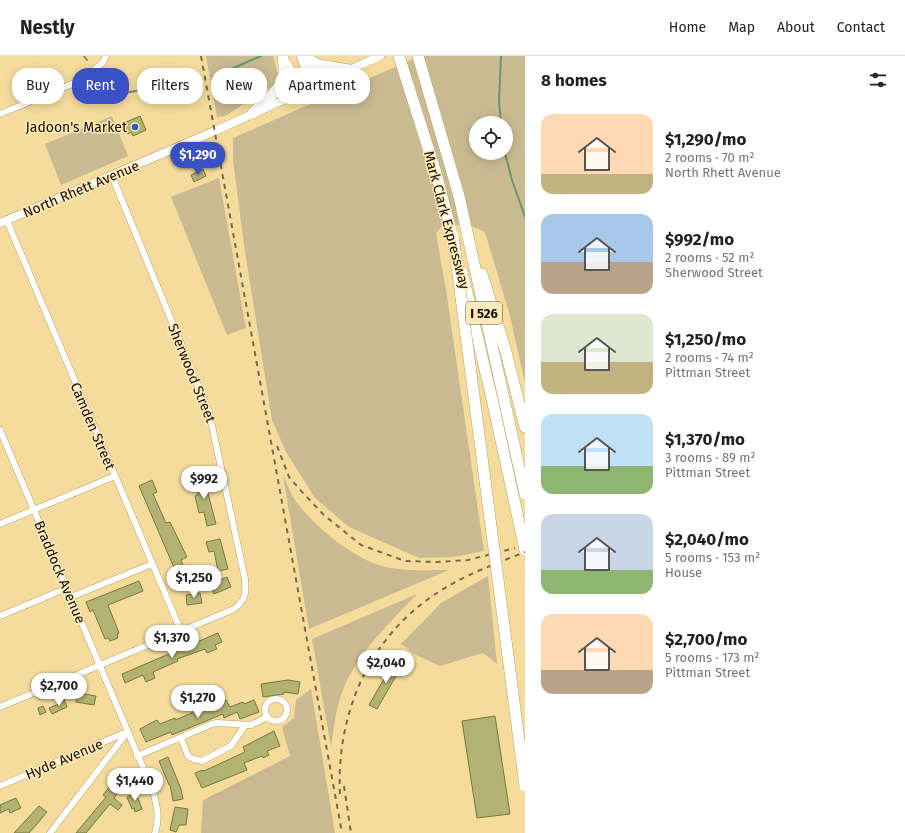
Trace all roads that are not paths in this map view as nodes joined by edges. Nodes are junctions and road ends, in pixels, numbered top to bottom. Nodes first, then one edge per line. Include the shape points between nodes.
1 (106, 56) edge
2 (302, 56) edge
3 (380, 56) edge
4 (399, 56) edge
5 (418, 56) edge
6 (282, 57) edge
7 (288, 68) edge
8 (307, 68) edge
9 (336, 68) edge
10 (353, 68) edge
11 (275, 103) edge
12 (253, 113) junction
13 (0, 114) edge
14 (112, 176) junction
15 (459, 196) junction
16 (3, 222) edge
17 (453, 236) junction
18 (525, 427) edge
19 (0, 430) edge
20 (115, 476) junction
21 (525, 494) edge
22 (33, 510) junction
23 (0, 524) edge
24 (525, 550) edge
25 (152, 564) junction
26 (67, 588) junction
27 (71, 598) junction
28 (0, 616) edge
29 (181, 631) junction
30 (99, 665) junction
31 (0, 707) edge
32 (267, 717) dead end
33 (245, 725) junction
34 (127, 732) junction
35 (180, 738) junction
36 (137, 756) junction
37 (0, 786) edge
38 (525, 786) edge
39 (50, 833) edge
40 (156, 833) edge

1 - 13 street via 84,79
2 - 8 highway
2 - 9 highway via 318,65
3 - 10 main road, North Rhett Avenue
4 - 17 highway, Mark Clark Expressway / I 526
5 - 15 highway, Mark Clark Expressway / I 526
6 - 7 highway
6 - 12 highway via 286,70 282,83
11 - 12 main road, North Rhett Avenue
12 - 14 main road, North Rhett Avenue
14 - 16 main road, North Rhett Avenue
14 - 29 street, Sherwood Street via 213,425 245,579 246,592 242,602 234,609
15 - 18 highway via 506,352
15 - 21 highway, Mark Clark Expressway / I 526
16 - 20 street, Camden Street
17 - 24 highway, Mark Clark Expressway / I 526, bridge
17 - 38 highway, bridge
19 - 22 street, Braddock Avenue
20 - 22 street
20 - 25 street, Camden Street
22 - 23 street
22 - 26 street, Braddock Avenue
25 - 27 street
25 - 29 street, Camden Street
26 - 27 street, Braddock Avenue
26 - 28 street
27 - 30 street, Braddock Avenue
29 - 30 street
30 - 31 street
30 - 34 street, Braddock Avenue
32 - 33 street
33 - 35 street via 217,723
33 - 35 street via 231,746 202,761 188,756
34 - 36 street, Braddock Avenue
34 - 37 street, Hyde Avenue
34 - 39 street
35 - 36 street
36 - 40 street, Braddock Avenue via 158,809

